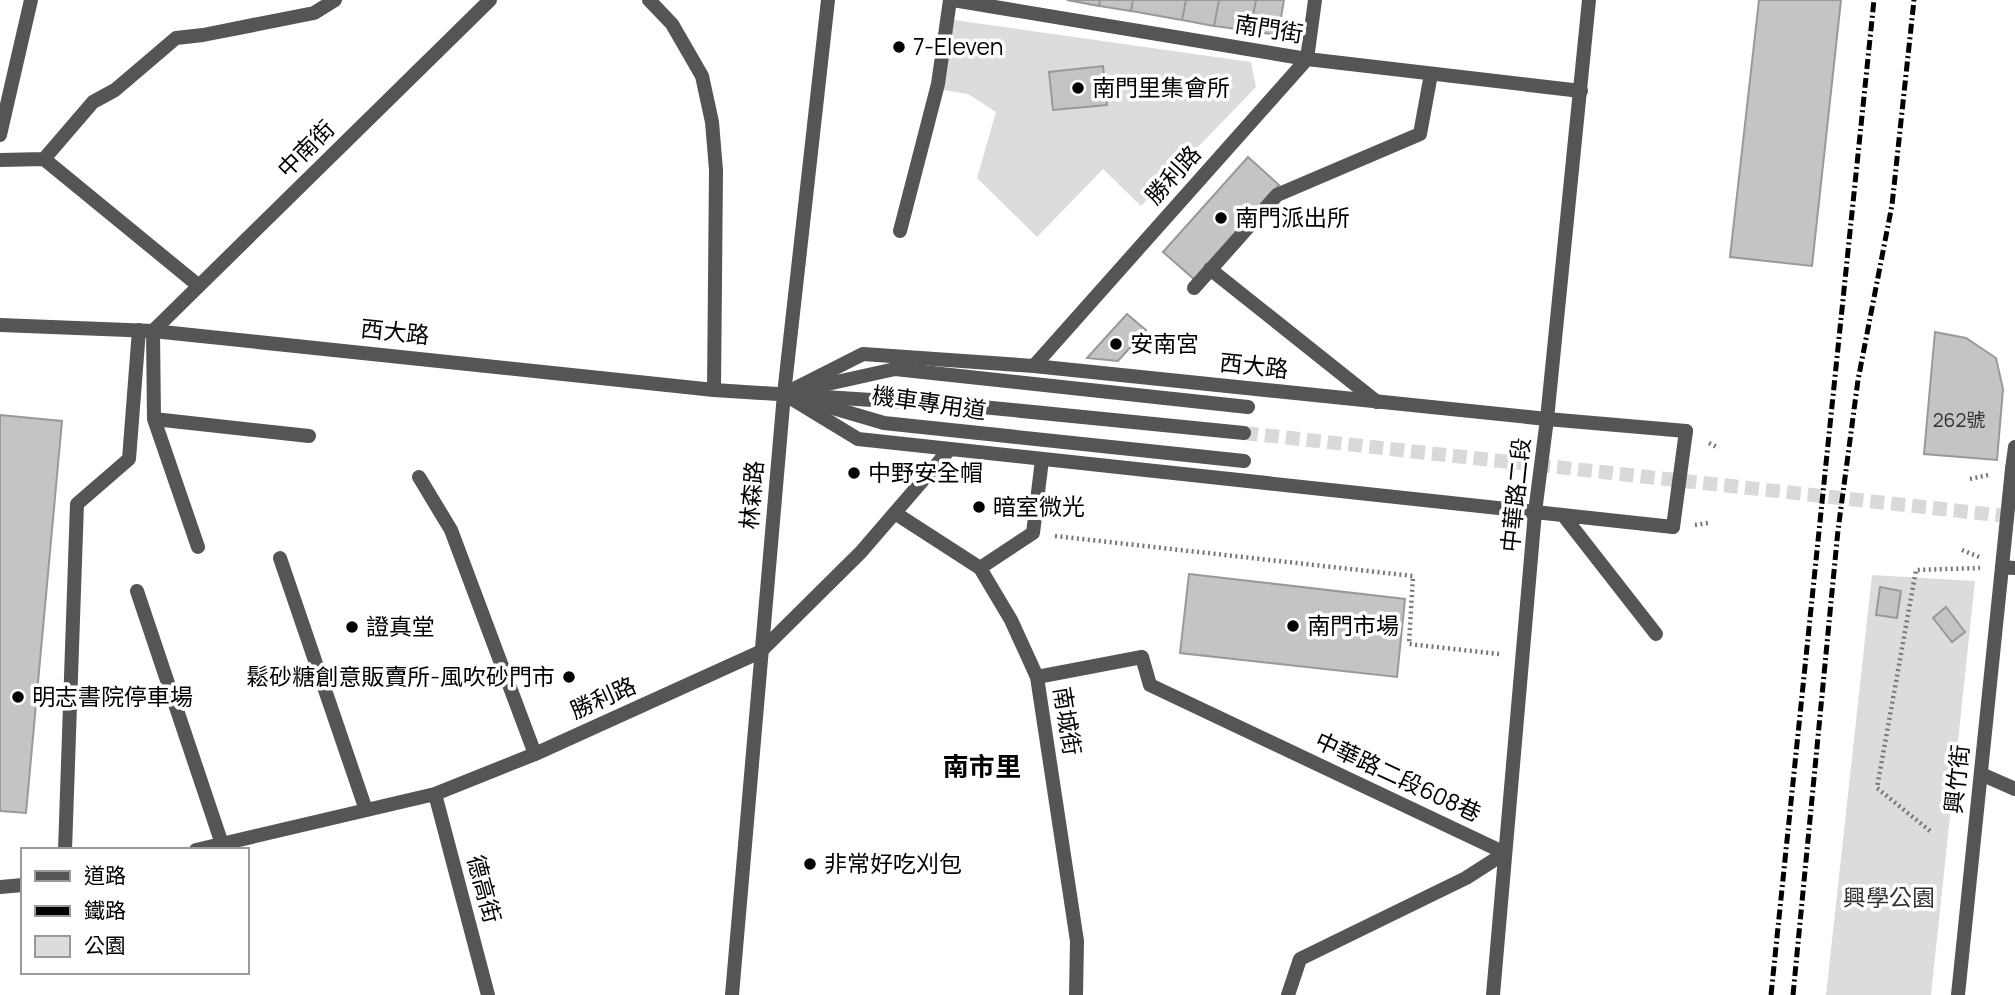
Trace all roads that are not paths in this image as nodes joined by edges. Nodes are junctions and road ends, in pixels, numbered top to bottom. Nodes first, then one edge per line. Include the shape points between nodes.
1 (31, 0) edge
2 (335, 0) edge
3 (490, 0) edge
4 (649, 0) edge
5 (828, 0) edge
6 (952, 0) edge
7 (1315, 0) edge
8 (1589, 0) edge
9 (1307, 59) junction
10 (1431, 74) junction
11 (1581, 91) junction
12 (0, 135) edge
13 (0, 159) edge
14 (44, 159) junction
15 (900, 231) dead end
16 (1210, 269) junction
17 (198, 286) junction
18 (1194, 288) dead end
19 (0, 325) edge
20 (146, 330) junction
21 (1034, 366) junction
22 (714, 390) junction
23 (784, 394) junction
24 (1377, 402) junction
25 (1248, 407) dead end
26 (154, 419) junction
27 (1547, 419) junction
28 (1244, 433) tunnel mouth
29 (309, 436) dead end
30 (2015, 447) edge
31 (949, 450) junction
32 (1042, 460) junction
33 (1244, 461) dead end
34 (2014, 469) edge
35 (419, 477) dead end
36 (1535, 512) junction
37 (895, 513) junction
38 (1563, 515) junction
39 (198, 547) dead end
40 (280, 558) dead end
41 (980, 568) junction
42 (2008, 568) edge
43 (137, 591) dead end
44 (1656, 634) dead end
45 (760, 652) junction
46 (1037, 677) junction
47 (535, 754) junction
48 (1981, 775) junction
49 (2015, 789) edge
50 (435, 794) junction
51 (366, 810) junction
52 (222, 844) junction
53 (65, 848) edge
54 (205, 848) edge
55 (21, 885) edge
56 (0, 887) edge
57 (488, 995) edge
58 (732, 995) edge
59 (1076, 995) edge
60 (1288, 995) edge
61 (1493, 995) edge
62 (1958, 995) edge

1 - 12 street
2 - 14 street via 314,13 176,38 116,90 93,102
3 - 17 street, 中南街
4 - 22 street via 672,24 702,76 712,122 716,170
5 - 23 street, 林森路
6 - 9 street, 南門街
6 - 15 street via 938,84
7 - 9 street
8 - 11 street, 中華路二段
9 - 10 street, 南門街
9 - 21 street, 勝利路
10 - 11 street, 南門街
10 - 16 street via 1420,134 1277,195
11 - 27 street, 中華路二段
13 - 14 street
14 - 17 street
16 - 18 street
16 - 24 street
17 - 20 street, 中南街
19 - 20 street, 西大路
20 - 22 street, 西大路
20 - 26 street
20 - 53 street via 129,459 77,504
21 - 23 street, 西大路 via 863,354
21 - 24 street, 西大路
22 - 23 street, 西大路
23 - 25 street, 機車專用道 via 895,369
23 - 28 street, 西大路 via 982,407
23 - 31 street, 西大路 via 858,439
23 - 33 street, 機車專用道 via 884,423
23 - 45 street, 林森路
24 - 27 street, 西大路
26 - 29 street
26 - 39 street
27 - 36 street, 中華路二段, bridge
27 - 38 street, 西大路, bridge via 1686,431 1674,527
30 - 34 street, 興竹街
31 - 32 street, 西大路
31 - 37 street, 勝利路
32 - 36 street, 西大路
32 - 41 street via 1033,533
34 - 42 street, 興竹街, bridge
35 - 47 street via 451,530
36 - 38 street, 西大路
36 - 61 street, 中華路二段
37 - 41 street, 南城街
37 - 45 street, 勝利路
38 - 44 street
40 - 51 street
41 - 46 street, 南城街
42 - 48 street, 興竹街
43 - 52 street
45 - 47 street, 勝利路
45 - 58 street, 林森路
46 - 59 street, 南城街 via 1077,941
46 - 60 street, 中華路二段608巷 via 1142,657 1150,685 1505,853 1466,878 1300,959
47 - 50 street, 勝利路
48 - 49 street
48 - 62 street, 興竹街
50 - 51 street, 勝利路
50 - 57 street, 德高街
51 - 52 street, 勝利路
52 - 54 street, 勝利路
55 - 56 street

